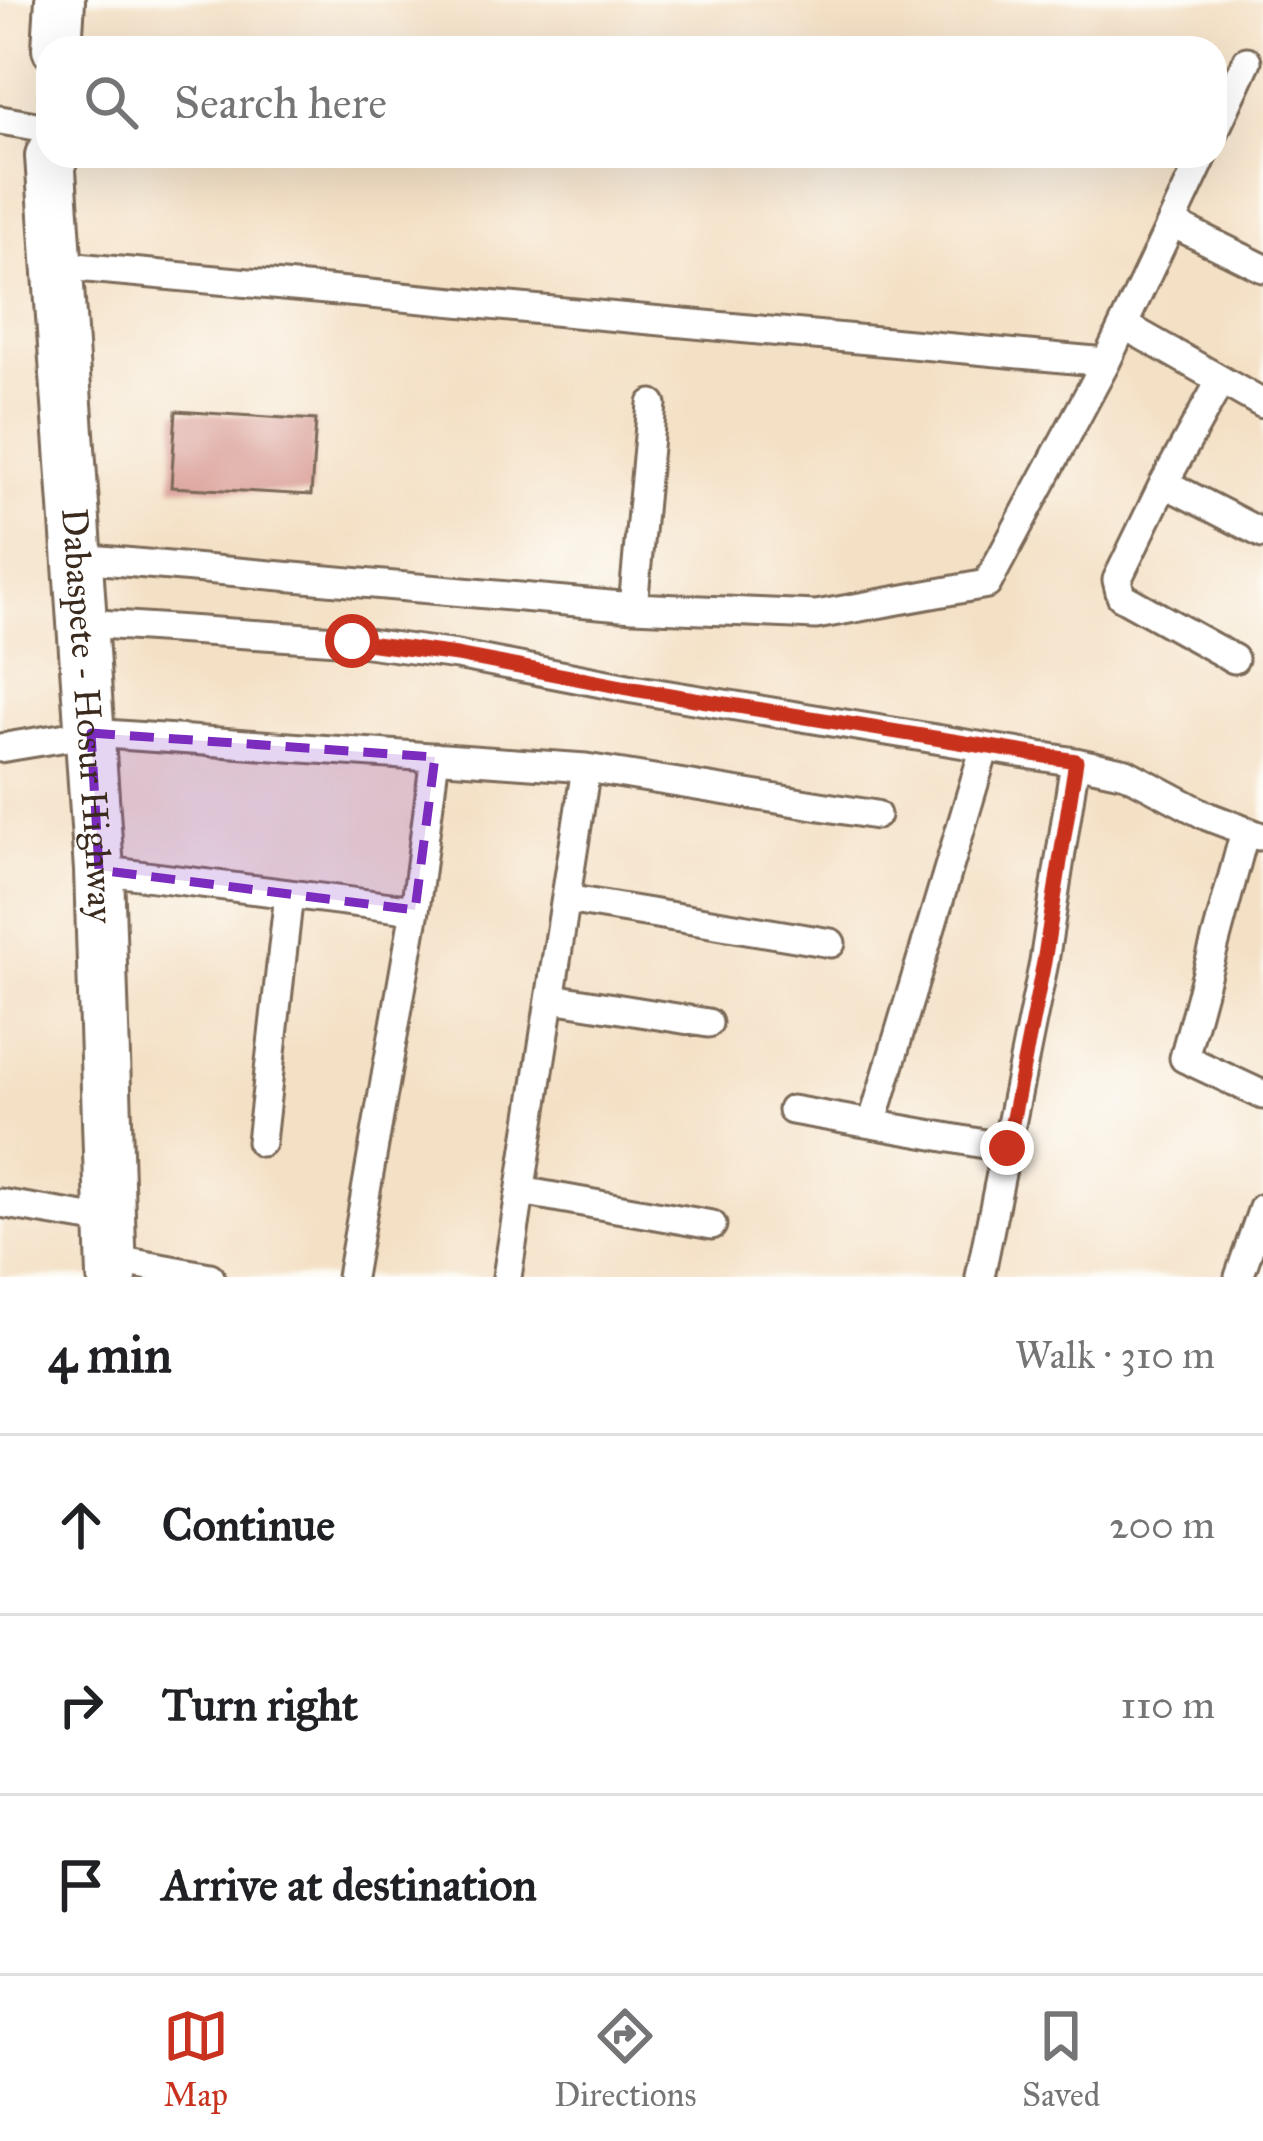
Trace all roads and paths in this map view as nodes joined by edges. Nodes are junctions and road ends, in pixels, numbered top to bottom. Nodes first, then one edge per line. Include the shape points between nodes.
1 (60, 0) edge
2 (58, 36) edge
3 (1247, 61) dead end
4 (1227, 104) edge
5 (0, 120) edge
6 (36, 126) edge
7 (51, 168) edge
8 (1197, 168) edge
9 (1172, 223) junction
10 (55, 265) junction
11 (1263, 268) edge
12 (1124, 325) junction
13 (1106, 362) junction
14 (1220, 382) junction
15 (652, 404) dead end
16 (1263, 404) edge
17 (1164, 482) junction
18 (1263, 534) edge
19 (79, 558) junction
20 (633, 607) junction
21 (84, 623) junction
22 (1234, 658) dead end
23 (92, 733) junction
24 (985, 747) junction
25 (0, 748) edge
26 (435, 757) junction
27 (1076, 761) junction
28 (586, 768) junction
29 (876, 815) dead end
30 (1254, 834) edge
31 (99, 870) junction
32 (289, 894) junction
33 (566, 898) junction
34 (416, 910) junction
35 (831, 943) dead end
36 (552, 998) junction
37 (708, 1023) dead end
38 (1263, 1095) edge
39 (792, 1110) dead end
40 (872, 1124) junction
41 (261, 1142) dead end
42 (1007, 1148) junction
43 (521, 1191) junction
44 (0, 1203) edge
45 (1263, 1208) edge
46 (712, 1226) dead end
47 (110, 1252) edge
48 (210, 1277) edge
49 (351, 1277) edge
50 (507, 1277) edge
51 (980, 1277) edge
52 (1239, 1277) edge

1 - 2 highway
3 - 4 street
5 - 6 street
7 - 10 highway, Dabaspete - Hosur Highway
8 - 9 street
9 - 11 street
9 - 12 street
10 - 13 street
10 - 19 highway, Dabaspete - Hosur Highway
12 - 13 street
12 - 14 street
13 - 20 street via 987,584 816,615
14 - 16 street
14 - 17 street
15 - 20 street
17 - 18 street
17 - 22 street via 1117,589
19 - 20 street
19 - 21 highway, Dabaspete - Hosur Highway
21 - 23 highway, Dabaspete - Hosur Highway
21 - 24 street via 457,655
23 - 25 street
23 - 26 street
23 - 31 highway, Dabaspete - Hosur Highway
24 - 27 street
24 - 40 street
26 - 28 street
26 - 34 street
27 - 30 street via 1126,773
27 - 42 street
28 - 29 street
28 - 33 street
30 - 38 street via 1184,1058
31 - 32 street
31 - 47 highway, Dabaspete - Hosur Highway
32 - 34 street
32 - 41 street
33 - 35 street
33 - 36 street
34 - 49 street
36 - 37 street
36 - 43 street
39 - 40 street
40 - 42 street
42 - 51 street
43 - 46 street
43 - 50 street
44 - 47 street
45 - 52 street
47 - 48 street

